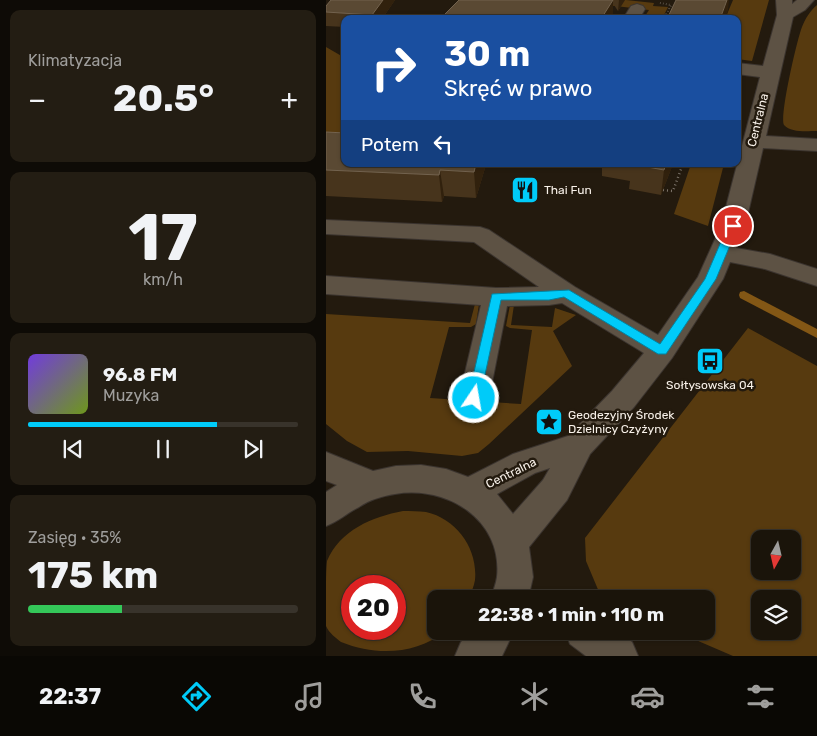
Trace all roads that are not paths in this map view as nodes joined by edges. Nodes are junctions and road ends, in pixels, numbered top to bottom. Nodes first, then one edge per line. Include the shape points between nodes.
1 (806, 0) edge
2 (784, 8) edge
3 (741, 69) edge
4 (770, 73) junction
5 (753, 141) junction
6 (817, 145) edge
7 (326, 227) edge
8 (722, 253) junction
9 (817, 278) edge
10 (326, 285) edge
11 (566, 293) junction
12 (496, 297) junction
13 (662, 351) junction
14 (474, 398) dead end
15 (579, 445) junction
16 (326, 466) edge
17 (370, 485) junction
18 (471, 492) junction
19 (326, 512) edge
20 (510, 542) junction
21 (516, 590) edge
22 (489, 640) edge
23 (596, 640) edge
24 (474, 656) edge
25 (618, 656) edge

1 - 2 street, Centralna via 799,7
2 - 4 street, Centralna
3 - 4 street
4 - 5 street, Centralna
5 - 6 street
5 - 8 street, Centralna via 733,226
7 - 11 street via 480,235
8 - 9 street via 770,262
8 - 13 street, Centralna via 705,288
10 - 12 street
11 - 12 street
11 - 13 street
12 - 14 street
13 - 15 street, Centralna via 623,399
15 - 18 street, Centralna via 524,463
15 - 20 street, Centralna via 556,490
16 - 17 street
17 - 18 street via 406,478 440,480
17 - 19 street via 337,502
18 - 20 street via 496,514
20 - 21 street
22 - 24 street
23 - 25 street

